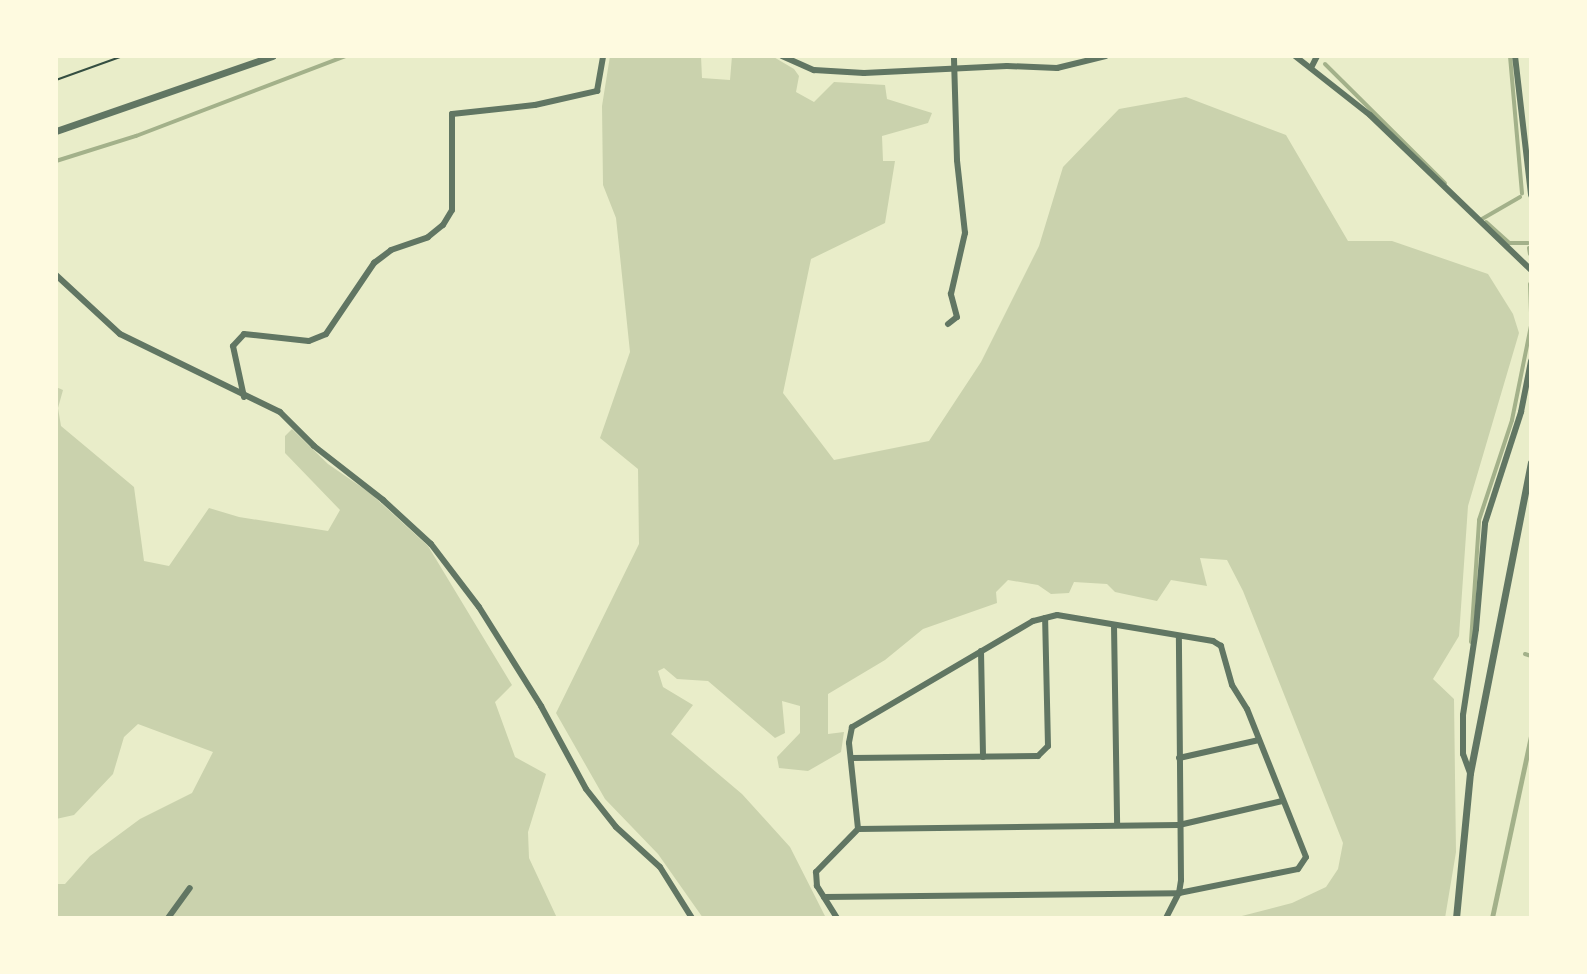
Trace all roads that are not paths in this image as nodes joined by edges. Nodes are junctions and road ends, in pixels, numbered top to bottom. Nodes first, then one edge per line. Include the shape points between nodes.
1 (272, 56) edge
2 (603, 56) edge
3 (782, 56) edge
4 (954, 56) edge
5 (1106, 56) edge
6 (1295, 56) edge
7 (1317, 56) edge
8 (1515, 56) edge
9 (1311, 68) junction
10 (956, 69) junction
11 (56, 131) edge
12 (1531, 195) edge
13 (1531, 270) edge
14 (56, 275) edge
15 (948, 324) dead end
16 (1531, 361) edge
17 (244, 397) junction
18 (1531, 463) edge
19 (1045, 618) junction
20 (1114, 625) junction
21 (1179, 636) junction
22 (981, 651) junction
23 (1259, 740) junction
24 (983, 757) junction
25 (851, 758) junction
26 (1179, 758) junction
27 (1470, 773) junction
28 (1282, 801) junction
29 (1117, 825) junction
30 (1179, 825) junction
31 (858, 829) junction
32 (190, 888) dead end
33 (1179, 893) junction
34 (824, 897) junction
35 (168, 918) edge
36 (692, 918) edge
37 (837, 918) edge
38 (1166, 918) edge
39 (1456, 918) edge

1 - 11 street
2 - 17 street via 597,91 535,105 452,114 452,210 443,225 374,263 326,334 309,341 244,334 233,346
3 - 10 street via 814,70
4 - 10 street
5 - 10 street via 1057,68
6 - 9 street
7 - 9 street
8 - 12 street
9 - 13 street via 1370,115
10 - 15 street via 965,233 951,294 957,317
14 - 17 street via 120,334
16 - 27 street via 1521,412 1485,523 1463,715 1463,754
17 - 36 street via 280,412 431,544 541,706 586,789 616,827 660,867
18 - 27 street
19 - 20 street via 1057,615
19 - 22 street
19 - 24 street via 1048,746 1038,756
20 - 21 street
20 - 29 street
21 - 23 street via 1221,646 1232,685
21 - 26 street
22 - 24 street
22 - 25 street via 859,722 849,735
23 - 26 street
23 - 28 street
24 - 25 street
25 - 31 street
26 - 30 street
27 - 39 street
28 - 30 street
28 - 33 street via 1306,857 1298,869
29 - 30 street
29 - 31 street
30 - 33 street
31 - 34 street via 816,872
32 - 35 street
33 - 34 street
33 - 38 street
34 - 37 street

